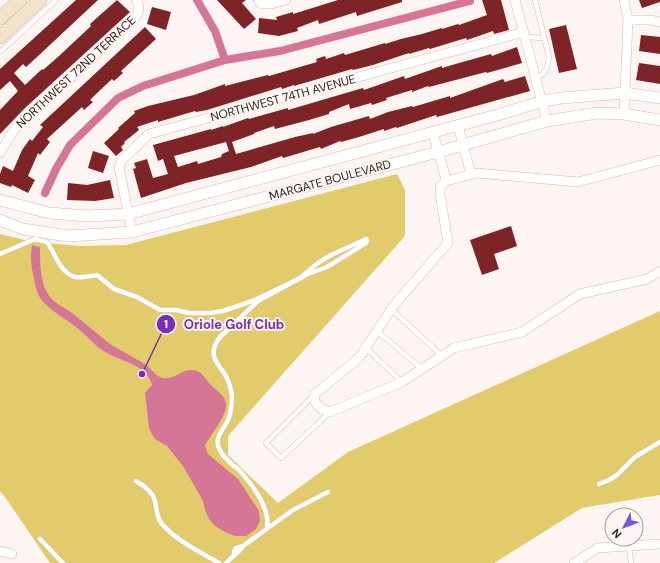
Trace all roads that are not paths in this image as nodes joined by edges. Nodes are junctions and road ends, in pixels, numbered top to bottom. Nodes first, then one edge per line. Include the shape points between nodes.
1 (20, 0) edge
2 (40, 0) edge
3 (56, 0) edge
4 (136, 0) edge
5 (286, 0) edge
6 (535, 0) edge
7 (624, 0) edge
8 (517, 1) edge
9 (260, 2) edge
10 (0, 18) edge
11 (628, 20) junction
12 (660, 22) edge
13 (524, 34) junction
14 (0, 37) edge
15 (544, 38) junction
16 (0, 52) edge
17 (536, 78) junction
18 (625, 93) junction
19 (660, 98) edge
20 (543, 101) junction
21 (624, 114) junction
22 (660, 120) edge
23 (547, 121) junction
24 (458, 126) junction
25 (433, 133) junction
26 (463, 145) junction
27 (438, 152) junction
28 (0, 153) edge
29 (660, 160) edge
30 (471, 174) junction
31 (446, 181) junction
32 (0, 200) edge
33 (128, 214) junction
34 (0, 220) edge
35 (132, 232) junction
36 (0, 254) edge
37 (660, 271) edge
38 (391, 309) junction
39 (377, 331) junction
40 (366, 348) junction
41 (442, 356) junction
42 (422, 369) junction
43 (402, 382) junction
44 (315, 394) junction
45 (330, 412) junction
46 (660, 443) edge
47 (136, 481) dead end
48 (599, 484) dead end
49 (328, 492) dead end
50 (267, 529) junction
51 (40, 539) dead end
52 (660, 544) edge
53 (644, 546) edge
54 (629, 547) joint
55 (0, 551) edge
56 (12, 554) dead end
57 (63, 563) edge
58 (219, 563) edge
59 (226, 563) edge
60 (574, 563) edge
61 (631, 563) edge

1 - 10 main road
2 - 14 main road
3 - 16 lane
4 - 28 street, NORTHWEST 72ND TERRACE via 139,11 135,18 14,130
5 - 9 street via 271,4
6 - 15 lane
7 - 11 street
8 - 13 street
11 - 12 street
11 - 18 street
13 - 15 lane
13 - 17 street
13 - 33 street, NORTHWEST 74TH AVENUE via 149,134 122,160 119,167
15 - 17 lane via 549,57 543,74
17 - 20 street
18 - 19 street, MARGATE BOULEVARD
18 - 20 street, MARGATE BOULEVARD
18 - 21 street
20 - 23 street
20 - 24 street, MARGATE BOULEVARD
21 - 22 street, MARGATE BOULEVARD
21 - 23 street, MARGATE BOULEVARD via 597,113
23 - 26 street, MARGATE BOULEVARD
24 - 25 street, MARGATE BOULEVARD
24 - 26 street
25 - 27 street
25 - 33 street, MARGATE BOULEVARD
26 - 27 street, MARGATE BOULEVARD
26 - 30 street
27 - 31 street
27 - 35 street, MARGATE BOULEVARD
29 - 30 street via 578,182
30 - 31 street
31 - 38 street via 440,187 440,194 448,244
32 - 33 street, MARGATE BOULEVARD via 49,214
33 - 35 street, NORTHWEST 74TH AVENUE
34 - 35 street, MARGATE BOULEVARD via 23,229 68,236
36 - 50 lane via 35,239 48,242 63,268 70,274 97,275 114,289 137,297 160,310 210,313 255,300 300,278 331,255 367,241 327,267 258,300 215,344 215,361 229,382 232,396 228,419 217,443 265,508
37 - 41 street via 647,279 580,294 522,332 454,348
38 - 39 street
38 - 41 lane
39 - 40 street
39 - 42 lane
40 - 43 lane
40 - 44 street via 359,358
41 - 42 street
42 - 43 street
43 - 45 street
44 - 45 street via 315,402 321,409
44 - 45 lane via 266,443 281,458
46 - 48 lane via 635,456 617,475
47 - 58 lane via 155,499 157,516 171,533
49 - 50 lane via 293,510
50 - 59 lane via 236,548 234,556
51 - 57 lane
52 - 53 street
54 - 60 street via 598,548
54 - 61 lane
55 - 56 street

